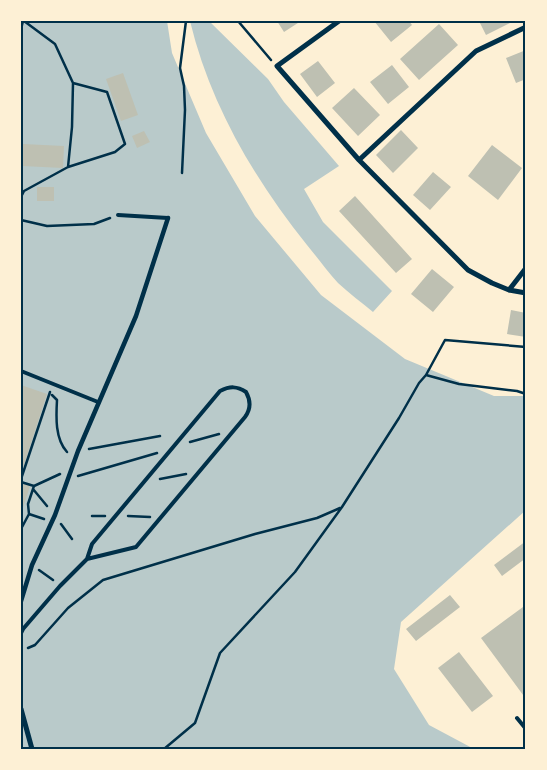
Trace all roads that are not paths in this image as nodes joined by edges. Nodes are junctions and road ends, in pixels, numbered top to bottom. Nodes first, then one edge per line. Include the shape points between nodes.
1 (340, 21) edge
2 (526, 27) edge
3 (359, 160) junction
4 (118, 216) road end
5 (168, 218) joint
6 (526, 268) edge
7 (509, 290) junction
8 (526, 293) edge
9 (21, 371) edge
10 (98, 402) junction
11 (87, 559) junction
12 (21, 602) edge
13 (21, 633) edge
14 (21, 709) edge
15 (517, 718) dead end
16 (526, 729) edge
17 (32, 749) edge

1 - 3 street via 277,66
2 - 3 street via 476,51
3 - 7 street via 468,270
4 - 5 lane
5 - 10 street via 136,316
6 - 7 street
7 - 8 street
9 - 10 lane
10 - 12 street via 55,515 32,565
11 - 11 lane via 136,547 249,412 249,398 241,388 234,386 220,391 92,544
11 - 13 lane
14 - 17 street
15 - 16 lane

